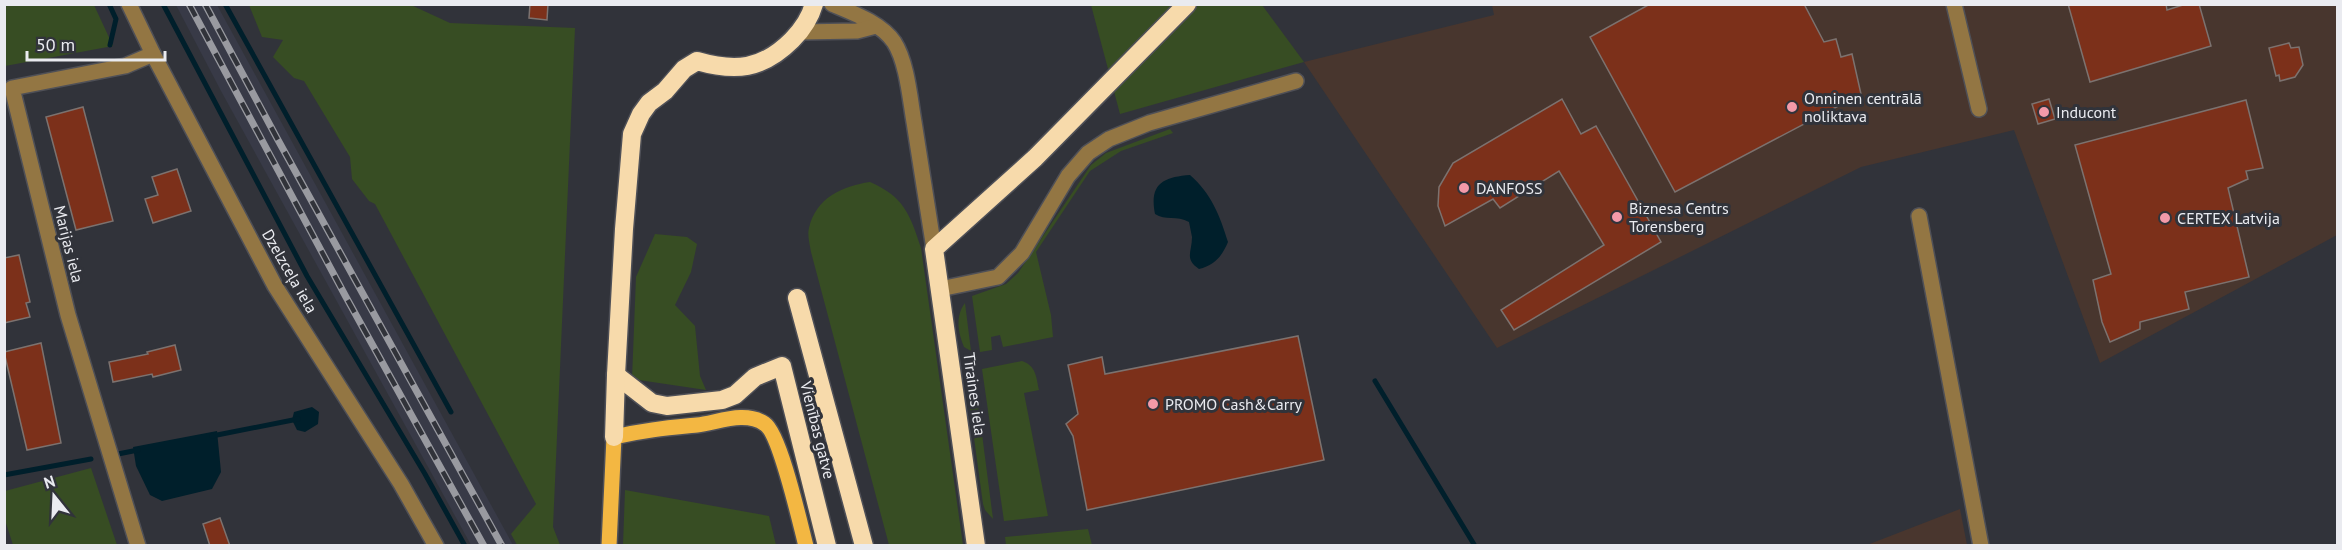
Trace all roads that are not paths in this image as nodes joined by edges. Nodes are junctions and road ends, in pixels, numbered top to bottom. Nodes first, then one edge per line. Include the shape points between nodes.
1 (129, 4) edge
2 (814, 4) edge
3 (832, 4) edge
4 (1187, 4) edge
5 (1954, 4) edge
6 (876, 26) junction
7 (800, 32) junction
8 (153, 54) junction
9 (1296, 81) dead end
10 (1979, 109) dead end
11 (1919, 216) dead end
12 (934, 249) junction
13 (940, 290) junction
14 (797, 298) dead end
15 (615, 375) junction
16 (614, 437) junction
17 (138, 546) edge
18 (436, 546) edge
19 (609, 546) edge
20 (806, 546) edge
21 (827, 546) edge
22 (864, 546) edge
23 (976, 546) edge
24 (1981, 546) edge

1 - 8 street, Dzelzceļa iela
2 - 7 highway
3 - 6 street
4 - 12 highway via 1035,158
5 - 10 street
6 - 7 street via 857,31
6 - 12 street via 899,51 908,84
7 - 15 highway via 779,54 756,66 715,66 697,61 684,69 641,114 632,134
8 - 17 street, Marijas iela via 125,66 12,87 68,315
8 - 18 street, Dzelzceļa iela via 275,286 401,483
9 - 13 street via 1149,123 1109,139 1088,153 1068,176 1022,253 998,277
11 - 24 street
12 - 13 highway, Tīraines iela
13 - 23 highway, Tīraines iela
14 - 22 highway, Vienības gatve
15 - 16 highway
15 - 21 highway, Vienības gatve via 652,403 667,406 722,400 735,395 755,377 782,366
16 - 19 main road
16 - 20 main road via 736,418 766,424 777,442

